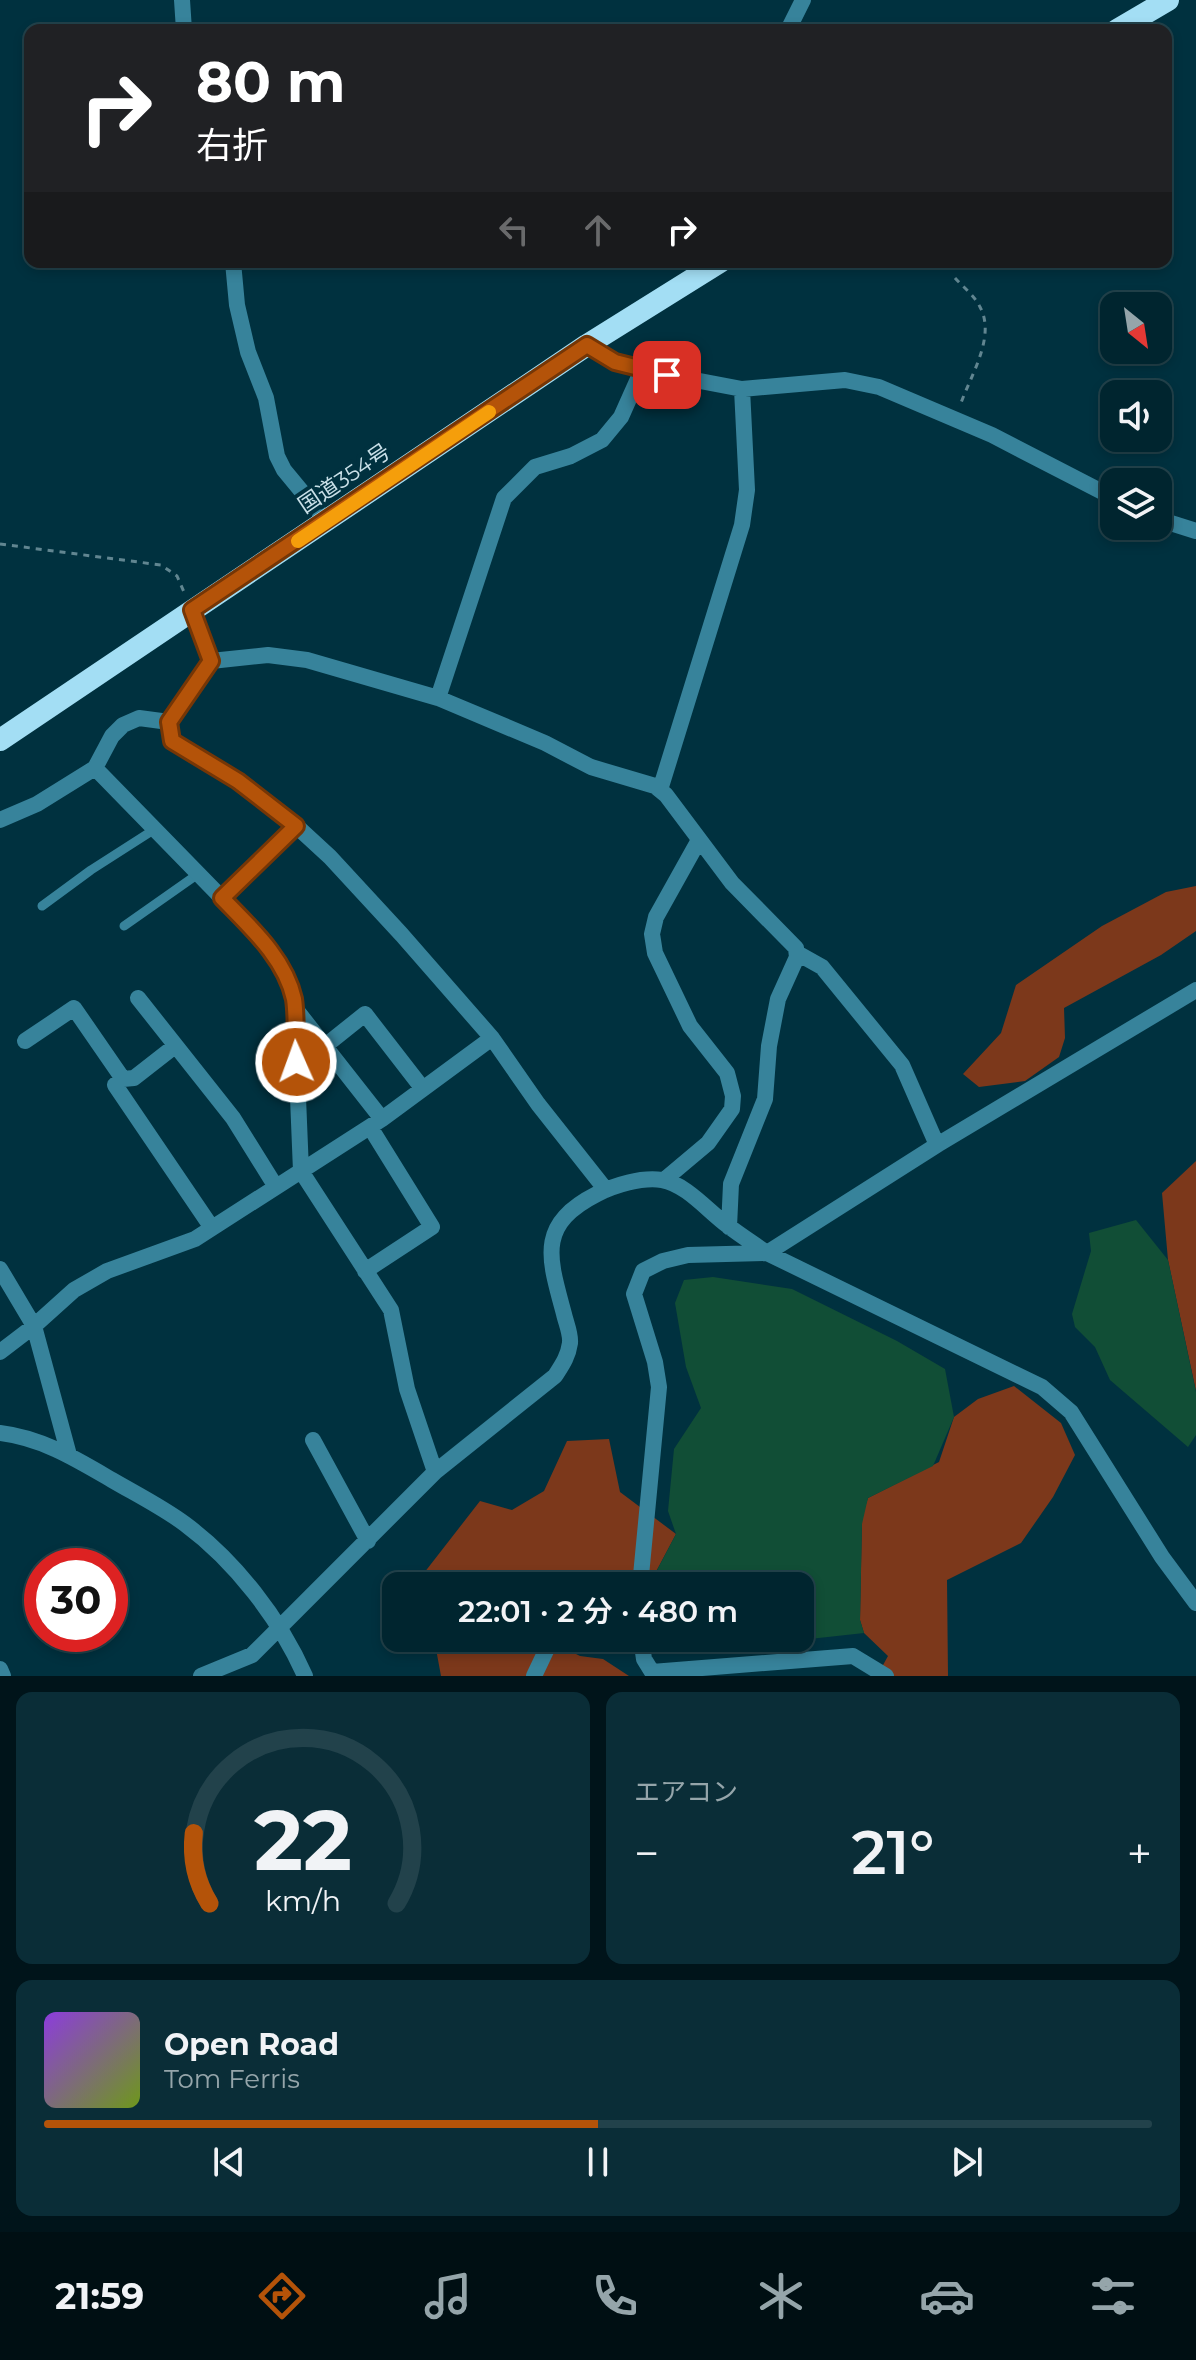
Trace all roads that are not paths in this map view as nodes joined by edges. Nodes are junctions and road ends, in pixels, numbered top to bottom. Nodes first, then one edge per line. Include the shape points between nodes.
1 (182, 0) edge
2 (803, 0) edge
3 (1168, 0) edge
4 (184, 24) edge
5 (791, 24) edge
6 (1127, 24) edge
7 (234, 268) edge
8 (710, 268) edge
9 (587, 345) junction
10 (642, 370) junction
11 (742, 389) junction
12 (1100, 491) edge
13 (327, 522) junction
14 (1172, 523) edge
15 (1196, 531) edge
16 (192, 610) junction
17 (211, 661) junction
18 (438, 698) junction
19 (169, 722) junction
20 (0, 740) edge
21 (95, 768) junction
22 (660, 790) junction
23 (0, 820) edge
24 (296, 826) junction
25 (155, 829) junction
26 (699, 840) junction
27 (198, 874) junction
28 (222, 898) junction
29 (42, 906) dead end
30 (124, 926) dead end
31 (797, 953) junction
32 (1196, 990) edge
33 (138, 998) dead end
34 (294, 1007) junction
35 (492, 1038) junction
36 (25, 1041) dead end
37 (175, 1046) junction
38 (325, 1046) junction
39 (123, 1079) junction
40 (423, 1089) junction
41 (376, 1123) junction
42 (937, 1145) junction
43 (301, 1171) junction
44 (664, 1180) junction
45 (276, 1187) junction
46 (606, 1190) junction
47 (729, 1227) junction
48 (212, 1228) junction
49 (767, 1253) junction
50 (0, 1269) edge
51 (365, 1271) junction
52 (34, 1326) junction
53 (0, 1352) edge
54 (0, 1433) edge
55 (313, 1440) dead end
56 (69, 1455) junction
57 (435, 1472) junction
58 (368, 1541) junction
59 (641, 1572) edge
60 (1196, 1603) edge
61 (280, 1630) junction
62 (545, 1652) edge
63 (643, 1652) edge
64 (0, 1669) edge
65 (654, 1674) edge
66 (3, 1676) edge
67 (201, 1676) edge
68 (305, 1676) edge
69 (534, 1676) edge
70 (886, 1676) edge

1 - 4 street
2 - 5 street
3 - 6 highway
7 - 13 street via 237,305 266,398 277,456
8 - 9 highway, 国道354号
9 - 10 street
9 - 13 highway, 国道354号
10 - 11 street
10 - 18 street via 621,417 602,440 535,467 504,498
11 - 12 street via 845,380 879,387 992,435
11 - 22 street via 747,490 742,525
13 - 16 highway, 国道354号
14 - 15 street
16 - 17 street
16 - 20 highway, 国道354号
17 - 18 street via 268,655 307,660
17 - 19 street
18 - 22 street via 591,767
19 - 21 street via 139,718 123,725
19 - 24 street via 172,741 238,781
21 - 23 street
21 - 25 street
22 - 26 street
24 - 28 street
24 - 35 street
25 - 27 street
25 - 29 lane
26 - 31 street
26 - 44 street via 656,917 652,934 655,953 690,1026 727,1073 732,1109 708,1143
27 - 28 street
27 - 30 lane
28 - 34 street via 283,970
31 - 42 street via 822,967 902,1065
31 - 47 street via 778,999 765,1099 731,1184
32 - 42 street
33 - 37 street
34 - 38 street
34 - 43 street
35 - 40 street
35 - 46 street
36 - 39 street via 74,1008
37 - 39 street via 134,1078
37 - 45 street via 233,1118
38 - 40 street via 365,1014
38 - 41 street
39 - 48 street via 115,1085
40 - 41 street
41 - 43 street
41 - 51 street via 432,1227
42 - 49 street
43 - 45 street
43 - 51 street
44 - 46 street via 643,1179
44 - 47 street
45 - 48 street
46 - 57 street via 576,1205 552,1241 550,1263 571,1339 567,1359 555,1376
47 - 49 street
48 - 52 street via 107,1271 74,1290
49 - 59 street via 709,1253 663,1261 643,1271 634,1294 659,1387
49 - 60 street via 1042,1387 1071,1412
50 - 52 street
51 - 57 street via 391,1310 407,1389
52 - 53 street
52 - 56 street
54 - 56 street via 42,1442
55 - 58 street
56 - 61 street via 184,1523 243,1579
57 - 58 street
58 - 61 street
61 - 67 street via 252,1655
61 - 68 street
62 - 69 street
63 - 65 street
64 - 66 street
65 - 70 street via 853,1656

